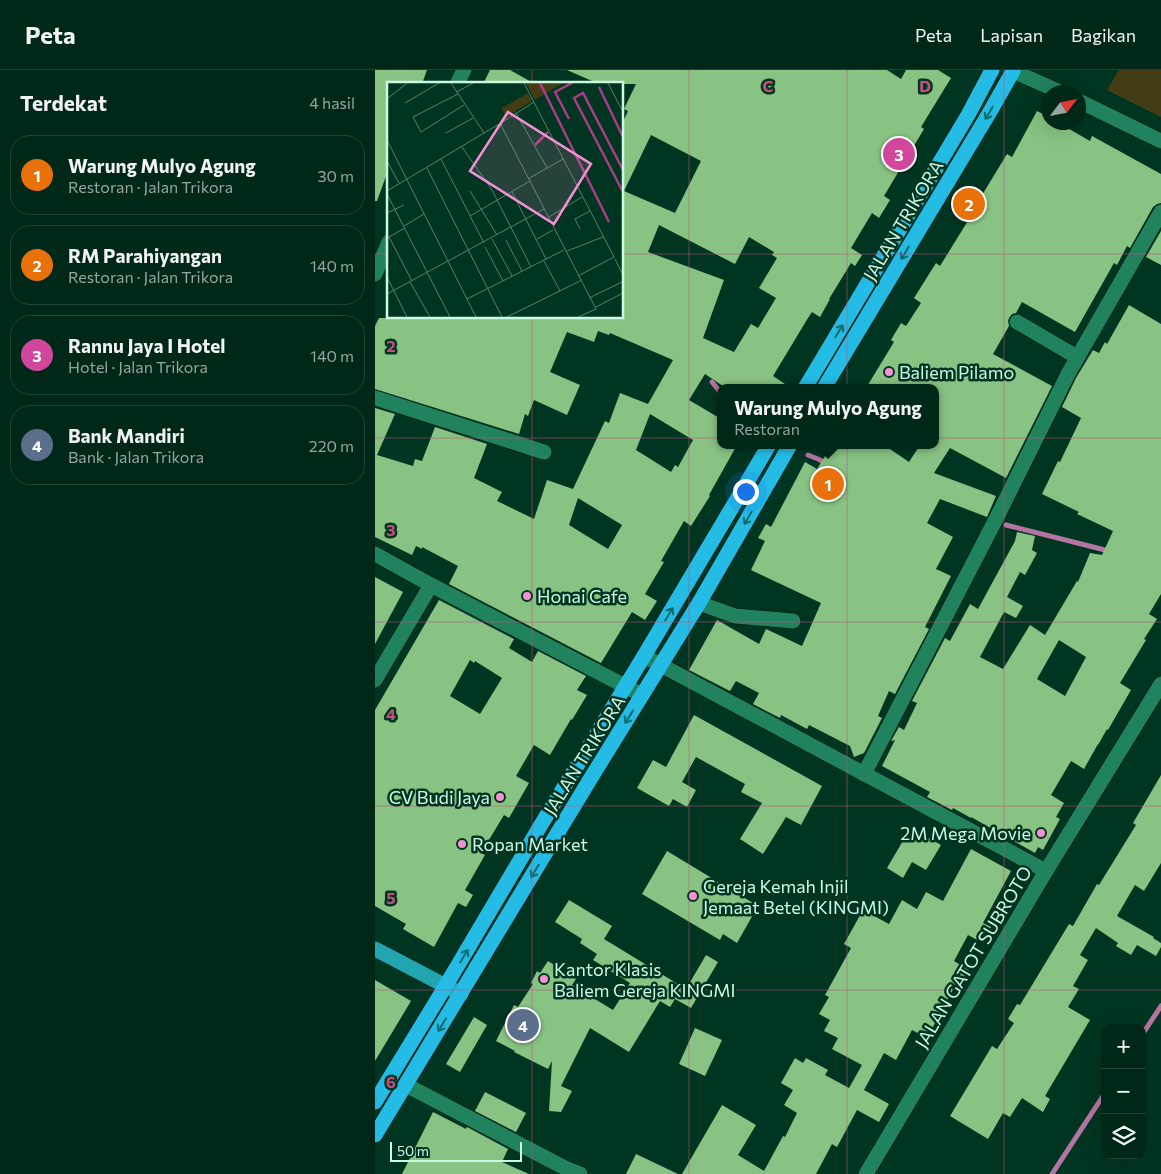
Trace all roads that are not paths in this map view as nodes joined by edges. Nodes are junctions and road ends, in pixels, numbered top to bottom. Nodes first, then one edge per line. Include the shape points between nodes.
1 (463, 70) edge
2 (992, 70) edge
3 (1012, 70) edge
4 (458, 82) edge
5 (1045, 85) edge
6 (1086, 104) edge
7 (1161, 141) edge
8 (1161, 212) edge
9 (387, 246) edge
10 (376, 267) edge
11 (1017, 322) dead end
12 (828, 349) junction
13 (1077, 357) junction
14 (807, 384) edge
15 (815, 384) edge
16 (826, 384) edge
17 (375, 398) edge
18 (767, 449) edge
19 (787, 449) edge
20 (544, 452) dead end
21 (375, 554) edge
22 (431, 585) junction
23 (699, 603) junction
24 (793, 621) dead end
25 (644, 656) junction
26 (660, 665) junction
27 (375, 680) edge
28 (1161, 684) edge
29 (626, 687) junction
30 (642, 696) junction
31 (864, 774) junction
32 (539, 828) junction
33 (555, 838) junction
34 (1046, 871) junction
35 (375, 949) edge
36 (445, 987) junction
37 (461, 994) junction
38 (406, 1085) junction
39 (375, 1102) edge
40 (375, 1135) edge
41 (580, 1174) edge
42 (866, 1174) edge

1 - 4 street
12 -> 2 highway, JALAN TRIKORA
3 - 5 street
3 -> 16 highway, JALAN TRIKORA
6 - 7 street
8 - 13 street
9 - 10 street
11 - 13 street
12 - 14 highway, JALAN TRIKORA
12 - 15 street
13 - 31 street
17 - 20 street
25 -> 18 highway, JALAN TRIKORA
19 -> 23 highway, JALAN TRIKORA
21 - 22 street
22 - 27 street
22 - 29 street
23 - 24 street via 735,616
23 - 26 highway, JALAN TRIKORA
25 - 26 street
25 - 29 highway, JALAN TRIKORA
26 - 30 highway, JALAN TRIKORA
26 - 31 street
28 - 34 street, JALAN GATOT SUBROTO
29 - 30 street
29 - 32 highway, JALAN TRIKORA
30 -> 33 highway, JALAN TRIKORA
31 - 34 street
32 - 33 highway
36 -> 32 highway, JALAN TRIKORA
33 -> 37 highway, JALAN TRIKORA
34 - 42 street, JALAN GATOT SUBROTO
35 - 36 main road
36 - 37 main road
36 - 39 highway, JALAN TRIKORA
37 -> 38 highway, JALAN TRIKORA
38 - 40 highway, JALAN TRIKORA
38 - 41 street

